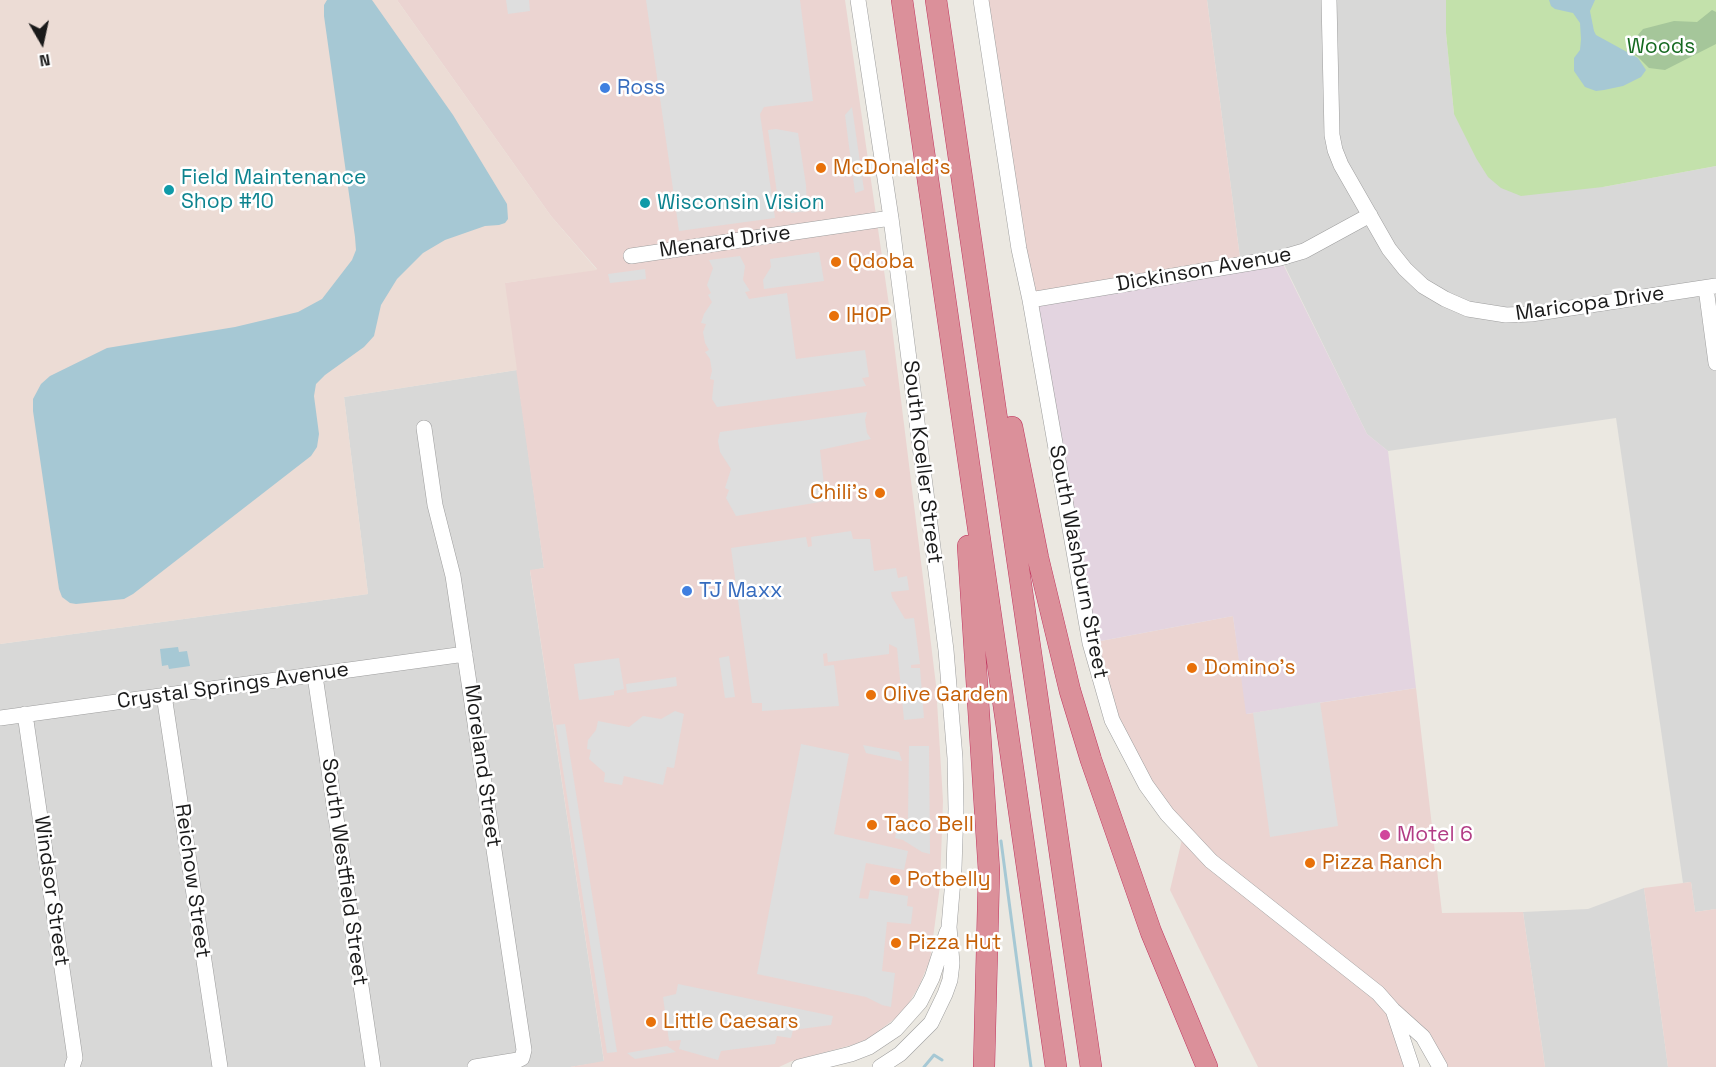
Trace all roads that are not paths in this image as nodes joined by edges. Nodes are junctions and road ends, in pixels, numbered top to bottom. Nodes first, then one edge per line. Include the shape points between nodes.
1 (858, 0) edge
2 (902, 0) edge
3 (936, 0) edge
4 (981, 0) edge
5 (1329, 0) edge
6 (1370, 215) junction
7 (891, 218) junction
8 (631, 256) dead end
9 (1711, 287) edge
10 (1030, 300) junction
11 (981, 312) junction
12 (1716, 363) edge
13 (424, 428) dead end
14 (977, 517) junction
15 (465, 654) junction
16 (315, 676) junction
17 (164, 695) junction
18 (25, 714) junction
19 (0, 718) edge
20 (949, 927) junction
21 (1393, 1010) junction
22 (984, 1046) junction
23 (72, 1067) edge
24 (220, 1067) edge
25 (373, 1067) edge
26 (475, 1067) edge
27 (799, 1067) edge
28 (880, 1067) edge
29 (978, 1067) edge
30 (984, 1067) edge
31 (1056, 1067) edge
32 (1091, 1067) edge
33 (1208, 1067) edge
34 (1412, 1067) edge
35 (1440, 1067) edge

1 - 7 street, South Koeller Street
2 - 14 highway
3 - 11 highway
4 - 10 street, South Washburn Street
5 - 6 street, Maricopa Drive via 1334,142 1341,165
6 - 9 street, Maricopa Drive via 1389,249 1414,278 1445,299 1481,312 1531,314
6 - 10 street, Dickinson Avenue via 1304,251 1280,258
7 - 8 street, Menard Drive
7 - 20 street, South Koeller Street via 951,701 956,809
9 - 12 street
10 - 21 street, South Washburn Street via 1090,643 1112,720 1126,750 1167,814 1211,861 1369,985
11 - 32 highway
11 - 33 highway via 1002,370 1038,558 1101,792 1151,932
13 - 15 street, Moreland Street
14 - 22 highway via 968,543 989,871
14 - 31 highway
15 - 16 street, Crystal Springs Avenue
15 - 26 street, Moreland Street via 524,1050 518,1060
16 - 17 street, Crystal Springs Avenue
16 - 25 street, South Westfield Street
17 - 18 street, Crystal Springs Avenue
17 - 24 street, Reichow Street
18 - 19 street, Crystal Springs Avenue
18 - 23 street, Windsor Street via 75,1058
20 - 27 street, South Koeller Street via 924,995 896,1029 869,1047
20 - 28 street, South Koeller Street via 950,980 939,1009 911,1046
21 - 34 street, South Washburn Street
21 - 35 street, South Washburn Street via 1422,1037
22 - 29 highway
22 - 30 highway

